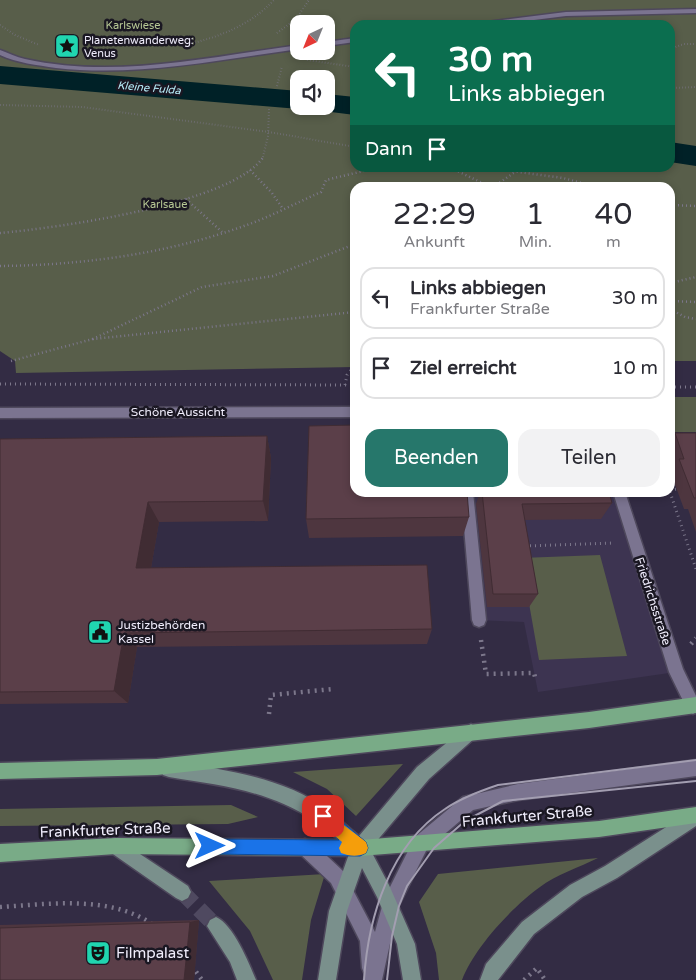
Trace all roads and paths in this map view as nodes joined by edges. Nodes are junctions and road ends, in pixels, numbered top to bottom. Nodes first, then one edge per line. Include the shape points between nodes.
1 (274, 0) edge
2 (309, 0) edge
3 (696, 11) edge
4 (518, 20) edge
5 (0, 25) edge
6 (274, 36) dead end
7 (350, 41) edge
8 (335, 43) edge
9 (696, 44) edge
10 (42, 46) dead end
11 (183, 46) dead end
12 (675, 47) edge
13 (290, 48) edge
14 (279, 50) junction
15 (0, 52) edge
16 (285, 58) junction
17 (350, 66) edge
18 (277, 86) dead end
19 (696, 87) edge
20 (675, 88) edge
21 (0, 105) edge
22 (269, 109) dead end
23 (269, 132) junction
24 (350, 146) edge
25 (250, 170) junction
26 (359, 172) edge
27 (460, 172) edge
28 (515, 172) edge
29 (523, 172) edge
30 (482, 182) edge
31 (500, 182) edge
32 (578, 182) edge
33 (186, 199) junction
34 (675, 204) edge
35 (696, 206) edge
36 (283, 208) junction
37 (222, 232) junction
38 (0, 233) edge
39 (350, 246) edge
40 (0, 266) edge
41 (696, 276) edge
42 (675, 282) edge
43 (675, 301) edge
44 (696, 302) edge
45 (350, 312) edge
46 (675, 312) edge
47 (696, 319) edge
48 (94, 339) junction
49 (11, 361) dead end
50 (350, 371) edge
51 (0, 384) edge
52 (345, 385) junction
53 (350, 385) edge
54 (675, 387) edge
55 (696, 387) edge
56 (350, 412) edge
57 (0, 413) edge
58 (467, 497) edge
59 (620, 497) edge
60 (672, 497) edge
61 (634, 542) junction
62 (519, 546) edge
63 (696, 569) edge
64 (478, 620) joint
65 (535, 677) dead end
66 (333, 689) dead end
67 (694, 706) edge
68 (269, 714) dead end
69 (471, 732) junction
70 (157, 767) junction
71 (696, 768) edge
72 (0, 771) edge
73 (696, 816) edge
74 (421, 843) junction
75 (116, 846) junction
76 (305, 847) junction
77 (360, 848) junction
78 (0, 852) edge
79 (182, 892) tunnel mouth
80 (345, 893) junction
81 (390, 905) junction
82 (0, 907) edge
83 (146, 918) junction
84 (143, 926) edge
85 (216, 926) tunnel mouth
86 (158, 931) edge
87 (189, 963) edge
88 (202, 980) edge
89 (247, 980) edge
90 (327, 980) edge
91 (372, 980) edge
92 (412, 980) edge
93 (489, 980) edge
94 (524, 980) edge
95 (545, 980) edge

1 - 11 path via 238,28
2 - 6 path via 296,19
3 - 4 street via 566,14
5 - 10 path via 15,36
7 - 8 street
9 - 12 path
13 - 14 street
14 - 15 street via 158,66 95,69 34,63
14 - 16 path
16 - 17 path
16 - 18 path
19 - 20 path
21 - 23 path via 82,107
22 - 23 path
23 - 24 path
23 - 25 path via 263,160
25 - 33 path via 236,180
25 - 36 path via 278,198
26 - 36 path via 326,180 321,192
27 - 30 path
28 - 31 path
29 - 32 path
33 - 37 path
33 - 38 path via 133,212 29,231
34 - 35 path
36 - 37 path
37 - 40 path via 162,249 96,260
39 - 48 path via 274,276 202,287
41 - 42 path
43 - 44 path
45 - 48 path
46 - 47 path
48 - 49 path
50 - 52 path
51 - 52 path
52 - 53 path
54 - 55 path
56 - 57 street, Schöne Aussicht
58 - 64 street
59 - 61 street, Friedrichsstraße
60 - 63 path
61 - 62 path
61 - 67 street, Friedrichsstraße via 676,672
64 - 65 path via 486,674 534,672
66 - 68 path via 271,695
67 - 69 main road
69 - 70 main road
69 - 77 main road via 423,773
70 - 72 main road
70 - 77 main road via 252,782 290,797 323,816
71 - 74 street via 518,792 469,803
73 - 74 main road, Frankfurter Straße via 599,829
73 - 93 main road via 576,891 528,928
74 - 77 main road, Frankfurter Straße
74 - 81 street
75 - 76 main road, Frankfurter Straße
75 - 78 main road, Frankfurter Straße
75 - 79 main road
76 - 77 main road, Frankfurter Straße
76 - 80 street via 337,877
77 - 80 main road
77 - 81 main road
80 - 90 main road via 338,911
80 - 91 street via 369,940
81 - 91 street
81 - 92 main road via 406,944
82 - 83 path via 102,905
83 - 84 path
83 - 86 path
85 - 89 main road
87 - 88 path
94 - 95 path via 537,968

